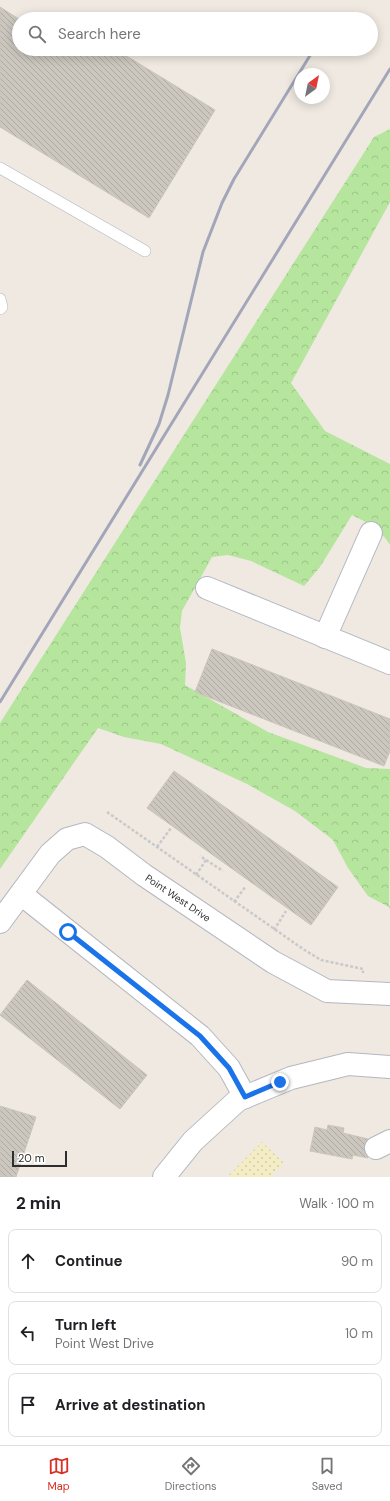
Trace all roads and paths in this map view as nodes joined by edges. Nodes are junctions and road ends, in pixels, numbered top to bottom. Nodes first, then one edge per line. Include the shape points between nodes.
1 (0, 168) edge
2 (145, 251) dead end
3 (0, 299) edge
4 (0, 309) edge
5 (371, 533) dead end
6 (207, 588) dead end
7 (325, 637) junction
8 (390, 663) edge
9 (107, 812) dead end
10 (171, 828) dead end
11 (157, 847) junction
12 (200, 856) dead end
13 (206, 860) junction
14 (223, 871) dead end
15 (196, 875) junction
16 (246, 886) dead end
17 (21, 894) junction
18 (234, 902) junction
19 (286, 911) dead end
20 (0, 922) edge
21 (274, 930) junction
22 (363, 975) dead end
23 (390, 994) edge
24 (390, 1067) edge
25 (245, 1097) junction
26 (164, 1177) edge

1 - 2 lane
3 - 4 lane
5 - 7 street
6 - 7 street
7 - 8 street
9 - 11 path
10 - 11 path
11 - 15 path
12 - 13 path
13 - 14 path
13 - 15 path
15 - 18 path
16 - 18 path
17 - 20 street, Point West Drive
17 - 23 street, Point West Drive via 50,854 67,839 85,834 273,962 327,991
17 - 25 street via 200,1036 229,1068
18 - 21 path
19 - 21 path
21 - 22 path via 321,960 363,969
24 - 25 street via 348,1064 292,1078
25 - 26 street via 238,1100 193,1141

